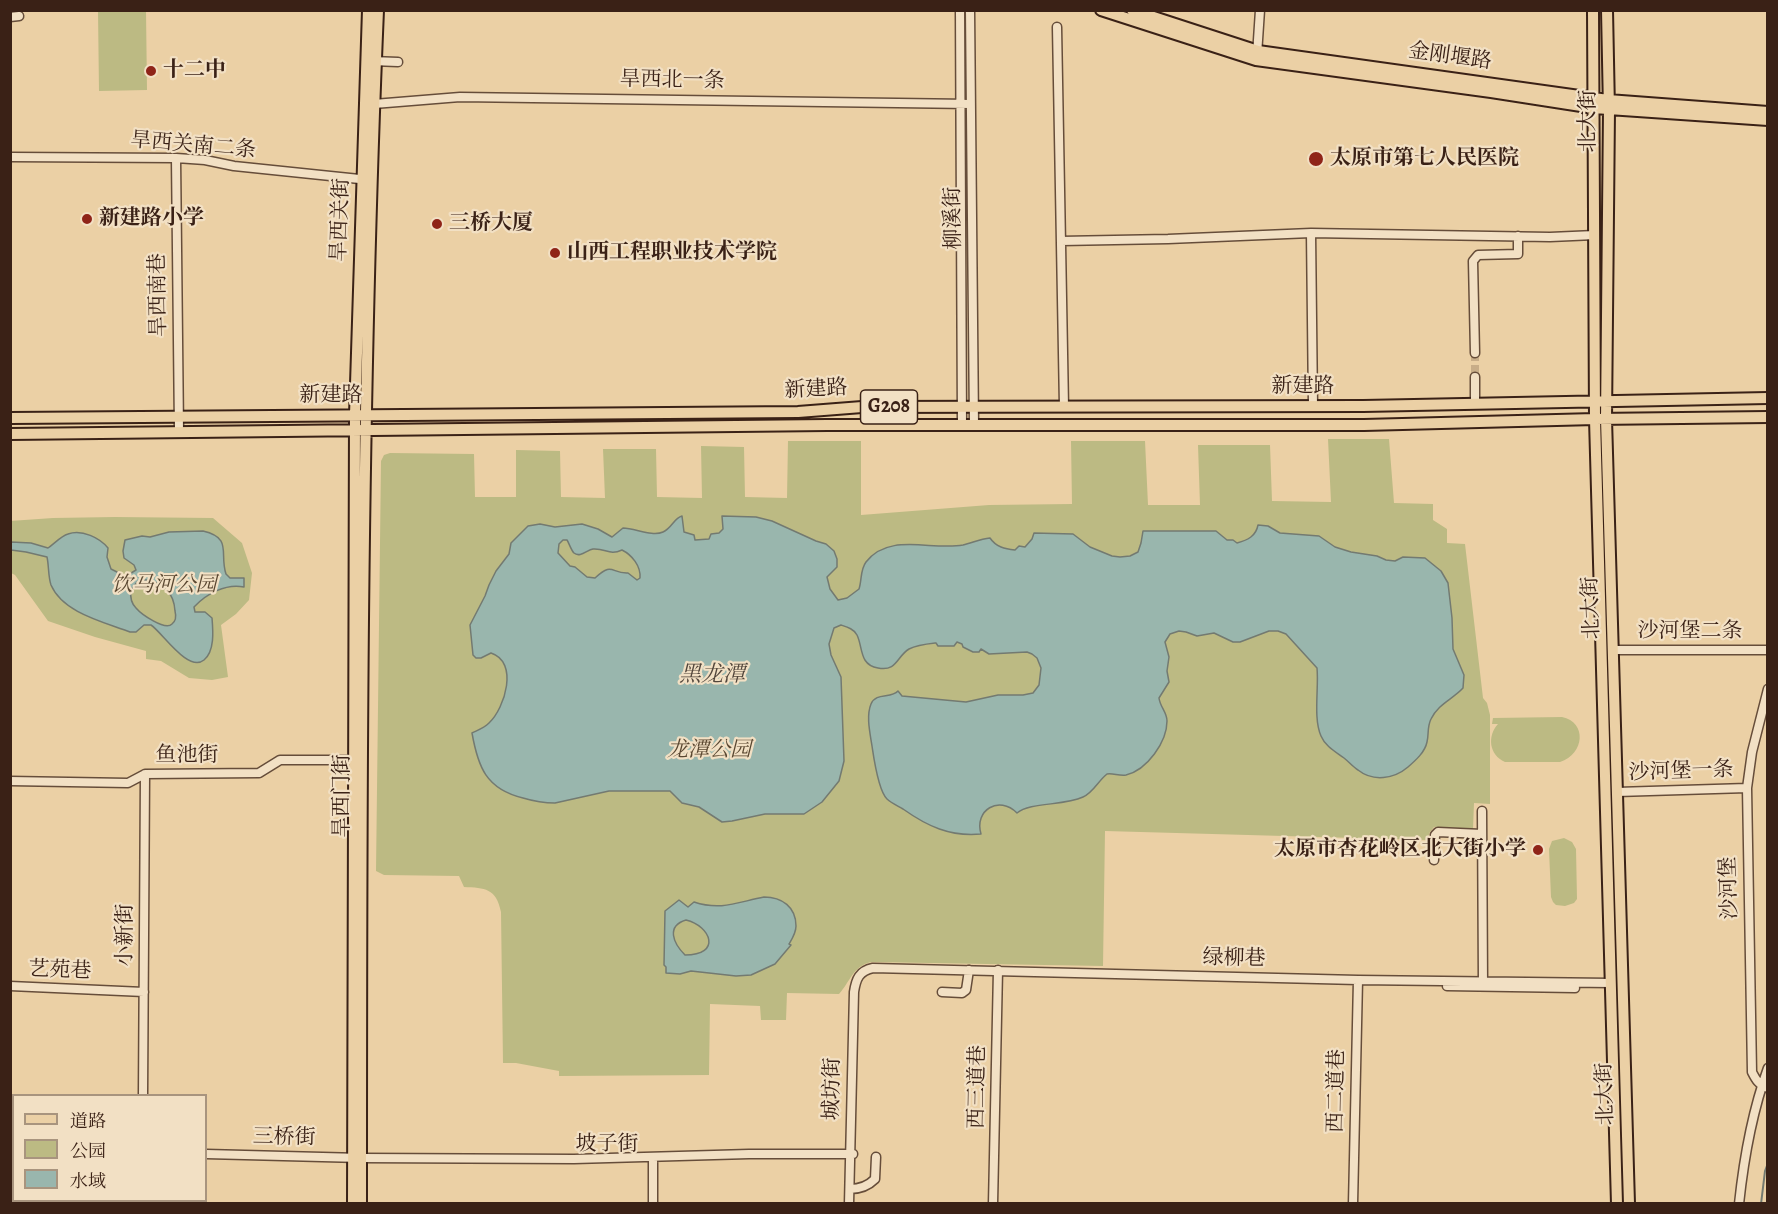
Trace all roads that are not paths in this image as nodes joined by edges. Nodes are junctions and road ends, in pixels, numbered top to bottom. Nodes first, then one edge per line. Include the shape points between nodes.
1 (368, 10) edge
2 (378, 10) edge
3 (960, 10) edge
4 (970, 10) edge
5 (1101, 10) edge
6 (1132, 10) edge
7 (1260, 10) edge
8 (1593, 10) edge
9 (1607, 10) edge
10 (1057, 27) dead end
11 (1257, 56) junction
12 (371, 61) junction
13 (398, 62) dead end
14 (1594, 103) junction
15 (374, 104) junction
16 (960, 104) junction
17 (970, 104) junction
18 (1609, 105) junction
19 (1767, 112) edge
20 (1767, 120) edge
21 (10, 157) edge
22 (176, 158) junction
23 (367, 180) junction
24 (1311, 233) junction
25 (1595, 235) junction
26 (1518, 236) junction
27 (1061, 241) junction
28 (1475, 353) tunnel mouth
29 (1475, 377) tunnel mouth
30 (1767, 398) edge
31 (1607, 400) junction
32 (1595, 401) junction
33 (1475, 403) junction
34 (1314, 406) junction
35 (968, 407) junction
36 (1064, 407) junction
37 (178, 416) junction
38 (360, 416) junction
39 (1767, 417) edge
40 (10, 418) edge
41 (1601, 419) junction
42 (968, 426) junction
43 (360, 430) junction
44 (178, 431) junction
45 (10, 434) edge
46 (1613, 650) junction
47 (1767, 650) edge
48 (1767, 689) edge
49 (358, 760) junction
50 (145, 774) junction
51 (10, 781) edge
52 (1747, 788) junction
53 (1617, 792) junction
54 (1482, 811) dead end
55 (1482, 834) junction
56 (1434, 860) dead end
57 (968, 973) junction
58 (1000, 973) junction
59 (861, 976) joint
60 (1359, 982) junction
61 (1483, 984) junction
62 (1611, 985) junction
63 (10, 986) edge
64 (144, 992) junction
65 (942, 992) dead end
66 (1767, 1068) edge
67 (1764, 1090) edge
68 (143, 1094) edge
69 (207, 1156) edge
70 (852, 1156) junction
71 (876, 1157) dead end
72 (357, 1160) junction
73 (653, 1160) junction
74 (851, 1189) junction
75 (353, 1203) edge
76 (361, 1203) edge
77 (653, 1203) edge
78 (851, 1203) edge
79 (995, 1203) edge
80 (1355, 1203) edge
81 (1617, 1203) edge
82 (1629, 1203) edge
83 (1738, 1203) edge

1 - 12 main road, 旱西关街
2 - 12 main road, 旱西关街
3 - 16 street, 柳溪街
4 - 17 street, 柳溪街
5 - 11 main road
6 - 11 main road, 金刚堰路
7 - 11 street
8 - 14 main road, 北大街
9 - 18 main road, 北大街
10 - 27 street
11 - 14 main road, 金刚堰路
12 - 13 street
12 - 15 main road, 旱西关街
12 - 23 main road, 旱西关街
14 - 18 main road, 金刚堰路
14 - 25 main road, 北大街
15 - 16 street, 旱西北一条 via 460,97
15 - 23 main road, 旱西关街
16 - 17 street, 旱西北一条
16 - 35 street, 柳溪街
17 - 35 street, 柳溪街
18 - 19 main road, 金刚堰路
18 - 20 main road
18 - 31 main road, 北大街
21 - 22 street, 旱西关南二条
22 - 23 street, 旱西关南二条
22 - 37 street, 旱西南巷
23 - 38 main road, 旱西关街
24 - 26 street
24 - 27 street
24 - 34 street
25 - 26 street
25 - 32 main road, 北大街
26 - 28 street via 1518,254 1478,255 1473,261
27 - 36 street
29 - 33 street
30 - 31 main road, 新建路 / G208
31 - 32 main road, 新建路 / G208
31 - 41 main road, 北大街
32 - 33 main road, 新建路 / G208
32 - 41 main road, 北大街
33 - 34 main road, 新建路 / G208
34 - 36 main road, 新建路 / G208
35 - 36 main road, 新建路 / G208
35 - 38 main road, 新建路 / G208
35 - 42 street, 柳溪街
37 - 38 main road, 新建路 / G208
37 - 40 main road, 新建路 / G208
37 - 44 street, 旱西南巷
38 - 43 main road, 旱西关街
39 - 41 main road, 新建路 / G208
41 - 42 main road, 新建路 / G208 via 1352,425
41 - 46 main road, 北大街
41 - 62 main road
42 - 43 main road, 新建路 / G208
43 - 44 main road, 新建路 / G208
43 - 49 main road, 旱西门街
44 - 45 main road, 新建路 / G208
46 - 47 street, 沙河堡二条
46 - 53 main road, 北大街
48 - 52 street, 沙河堡
49 - 50 street, 鱼池街 via 280,760 259,773
49 - 72 main road, 旱西门街
50 - 51 street, 鱼池街 via 128,783
50 - 64 street, 小新街
52 - 53 street, 沙河堡一条
52 - 67 street, 沙河堡 via 1752,1072
53 - 82 main road, 北大街
54 - 55 street
55 - 56 street via 1438,832
55 - 61 street
57 - 58 street, 绿柳巷
57 - 59 street, 绿柳巷
57 - 65 street via 962,993
58 - 60 street, 绿柳巷
58 - 79 street, 西三道巷
59 - 70 street, 城坊街
60 - 61 street, 绿柳巷
60 - 80 street, 西二道巷
61 - 62 street, 绿柳巷
62 - 81 main road
63 - 64 street, 艺苑巷
64 - 68 street, 小新街
66 - 67 street
67 - 83 street via 1750,1126
69 - 72 street, 三桥街
70 - 73 street, 坡子街
70 - 74 street, 城坊街
71 - 74 street via 875,1179
72 - 73 street, 坡子街
72 - 75 main road
72 - 76 main road
73 - 77 street
74 - 78 street, 城坊街

